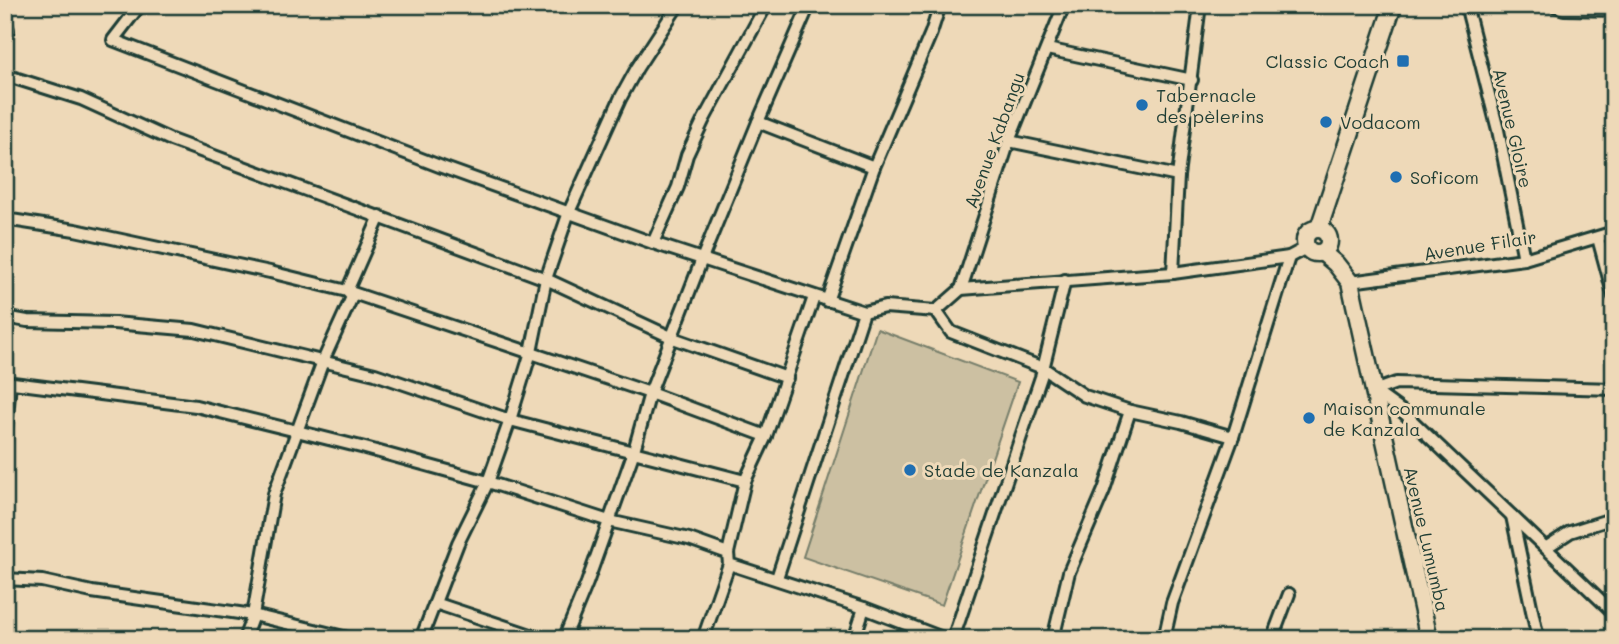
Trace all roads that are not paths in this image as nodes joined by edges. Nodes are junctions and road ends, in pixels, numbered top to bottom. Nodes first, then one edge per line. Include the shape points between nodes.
1 (140, 5) edge
2 (678, 5) edge
3 (766, 5) edge
4 (809, 5) edge
5 (940, 5) edge
6 (1064, 5) edge
7 (1200, 5) edge
8 (1393, 5) edge
9 (1466, 5) edge
10 (1553, 5) edge
11 (1608, 5) edge
12 (1614, 10) edge
13 (5, 20) edge
14 (5, 37) edge
15 (1047, 49) junction
16 (5, 75) edge
17 (1192, 80) junction
18 (758, 122) junction
19 (1009, 141) junction
20 (874, 167) junction
21 (1178, 176) junction
22 (569, 212) junction
23 (380, 216) junction
24 (5, 219) edge
25 (1320, 229) junction
26 (1614, 232) edge
27 (1598, 237) junction
28 (653, 243) junction
29 (1306, 247) junction
30 (1323, 253) junction
31 (1289, 257) junction
32 (702, 259) junction
33 (1524, 259) junction
34 (1173, 273) junction
35 (546, 279) junction
36 (1065, 280) junction
37 (1350, 282) junction
38 (961, 289) junction
39 (347, 290) junction
40 (814, 297) junction
41 (1614, 297) edge
42 (827, 301) junction
43 (936, 311) junction
44 (864, 312) junction
45 (5, 317) edge
46 (673, 338) junction
47 (531, 352) junction
48 (323, 361) junction
49 (1043, 368) junction
50 (787, 378) junction
51 (7, 383) edge
52 (1614, 389) edge
53 (1374, 391) junction
54 (650, 393) junction
55 (1130, 411) junction
56 (510, 420) junction
57 (298, 431) junction
58 (766, 436) junction
59 (1233, 437) junction
60 (5, 440) edge
61 (633, 454) junction
62 (745, 481) junction
63 (488, 482) junction
64 (1512, 516) junction
65 (1614, 518) edge
66 (609, 521) junction
67 (1547, 547) junction
68 (728, 559) junction
69 (776, 578) junction
70 (5, 579) edge
71 (1289, 594) dead end
72 (435, 603) junction
73 (864, 608) junction
74 (1614, 613) edge
75 (253, 615) junction
76 (929, 637) edge
77 (244, 639) edge
78 (352, 639) edge
79 (421, 639) edge
80 (543, 639) edge
81 (564, 639) edge
82 (703, 639) edge
83 (854, 639) edge
84 (945, 639) edge
85 (953, 639) edge
86 (1053, 639) edge
87 (1164, 639) edge
88 (1272, 639) edge
89 (1429, 639) edge
90 (1538, 639) edge

1 - 22 street via 113,40
2 - 22 street via 626,89
3 - 28 street via 702,121
4 - 18 street
5 - 20 street
6 - 15 street, Avenue Kabangu
7 - 17 street
8 - 25 main road
9 - 33 street, Avenue Gloire
10 - 12 street
11 - 12 street
13 - 14 street
15 - 17 street
15 - 19 street, Avenue Kabangu
16 - 23 street via 81,99 171,140
17 - 21 street
18 - 20 street
18 - 32 street
19 - 21 street
19 - 38 street, Avenue Kabangu
20 - 42 street
21 - 34 street
22 - 28 street
22 - 35 street
23 - 35 street
23 - 39 street
24 - 39 street
25 - 29 main road via 1308,231
25 - 30 main road via 1329,242
26 - 27 street, Avenue Filair
27 - 33 street, Avenue Filair
27 - 41 street
28 - 32 street
29 - 30 main road
29 - 31 street
30 - 37 main road, Avenue Lumumba
31 - 34 street
31 - 59 street
32 - 40 street
32 - 46 street
33 - 37 street, Avenue Filair
34 - 36 street
35 - 46 street
35 - 47 street
36 - 38 street
36 - 49 street
37 - 53 main road, Avenue Lumumba
38 - 43 street
39 - 47 street
39 - 48 street via 352,297
40 - 42 street
40 - 50 street
42 - 44 street
43 - 44 street via 885,307
43 - 49 street via 951,332
44 - 69 street
45 - 48 street via 194,330
46 - 50 street
46 - 54 street
47 - 54 street
47 - 56 street
48 - 56 street
48 - 57 street
49 - 55 street via 1085,397
49 - 85 street
50 - 58 street
51 - 57 street via 196,406
51 - 60 street
52 - 53 street via 1396,383
53 - 64 street via 1403,412
53 - 89 main road, Avenue Lumumba
54 - 58 street
54 - 61 street
55 - 59 street
55 - 86 street via 1104,490 1069,572
56 - 61 street
56 - 63 street
57 - 63 street
57 - 75 street via 274,494
58 - 62 street
59 - 87 street via 1172,603
61 - 62 street
61 - 66 street
62 - 68 street
63 - 66 street
63 - 72 street
64 - 67 street
64 - 90 street
65 - 67 street via 1570,532
66 - 68 street via 690,538
66 - 81 street
67 - 74 street
68 - 69 street
68 - 82 street
69 - 73 street
70 - 75 street
71 - 88 street
72 - 79 street
72 - 80 street
73 - 76 street
73 - 83 street
75 - 77 street
75 - 78 street
76 - 84 street

